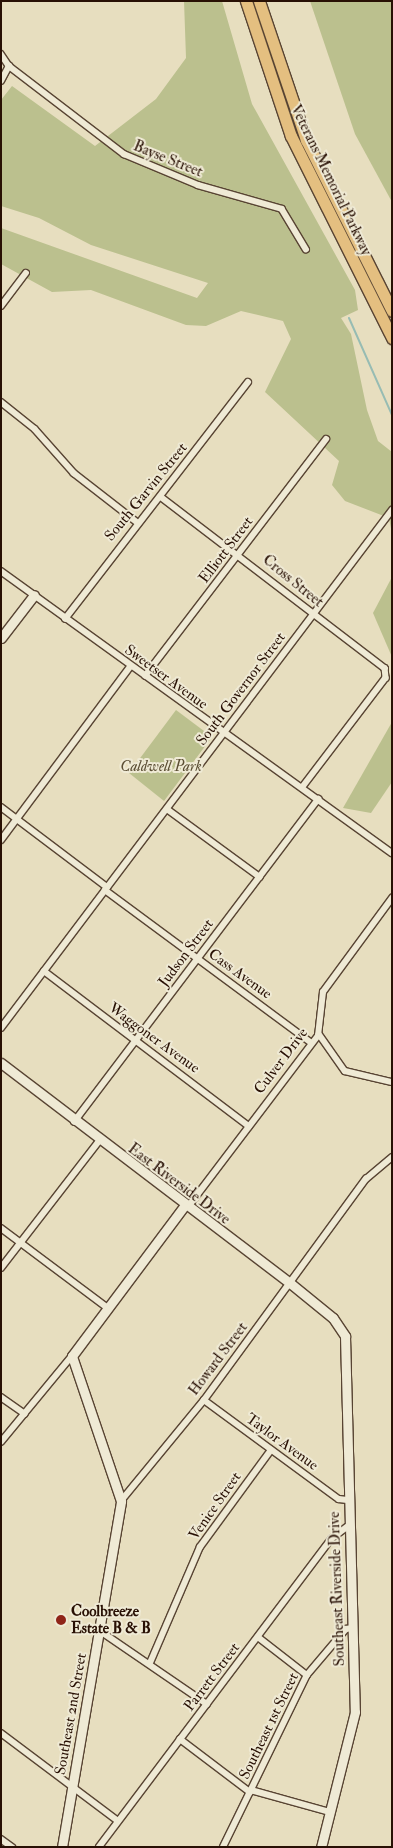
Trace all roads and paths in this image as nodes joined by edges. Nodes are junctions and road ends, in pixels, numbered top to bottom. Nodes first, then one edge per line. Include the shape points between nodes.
1 (259, 1) edge
2 (246, 3) edge
3 (1, 54) edge
4 (9, 66) junction
5 (1, 80) edge
6 (306, 249) dead end
7 (26, 273) dead end
8 (1, 306) edge
9 (392, 311) edge
10 (392, 338) edge
11 (248, 382) dead end
12 (1, 402) edge
13 (326, 439) dead end
14 (161, 497) junction
15 (392, 510) edge
16 (137, 522) junction
17 (239, 554) junction
18 (1, 571) edge
19 (34, 595) junction
20 (314, 615) junction
21 (65, 619) junction
22 (1, 638) edge
23 (130, 666) junction
24 (145, 676) junction
25 (226, 730) junction
26 (303, 787) junction
27 (318, 799) junction
28 (1, 807) edge
29 (167, 809) junction
30 (17, 819) junction
31 (1, 840) edge
32 (392, 853) edge
33 (260, 877) junction
34 (106, 889) junction
35 (392, 898) edge
36 (198, 959) junction
37 (44, 971) junction
38 (1, 1028) edge
39 (319, 1034) junction
40 (136, 1040) junction
41 (312, 1043) junction
42 (1, 1063) edge
43 (392, 1082) edge
44 (74, 1122) junction
45 (249, 1126) junction
46 (98, 1141) junction
47 (392, 1157) edge
48 (187, 1206) junction
49 (1, 1228) edge
50 (21, 1242) junction
51 (1, 1268) edge
52 (290, 1283) junction
53 (108, 1308) junction
54 (340, 1327) joint
55 (72, 1356) junction
56 (1, 1396) edge
57 (204, 1400) junction
58 (26, 1414) junction
59 (1, 1442) edge
60 (271, 1450) junction
61 (347, 1500) junction
62 (122, 1501) junction
63 (348, 1526) junction
64 (352, 1628) junction
65 (100, 1630) junction
66 (258, 1637) junction
67 (150, 1663) junction
68 (308, 1675) junction
69 (207, 1704) junction
70 (1, 1733) edge
71 (180, 1739) junction
72 (72, 1788) junction
73 (251, 1791) junction
74 (330, 1812) junction
75 (118, 1822) junction
76 (1, 1839) edge
77 (12, 1847) edge
78 (62, 1847) edge
79 (99, 1847) edge
80 (223, 1847) edge
81 (321, 1847) edge

1 - 9 highway, Veterans Memorial Parkway via 303,132
2 - 10 highway, Veterans Memorial Parkway via 294,142
3 - 4 street, Bayse Street
4 - 5 street
4 - 6 street, Bayse Street via 132,159 198,185 282,209
7 - 8 street
11 - 14 street, South Garvin Street
12 - 16 street via 35,429 74,472
13 - 17 street, Elliott Street
14 - 16 street, South Garvin Street
14 - 17 street, Cross Street
15 - 20 street, South Governor Street
16 - 21 street, South Garvin Street
17 - 20 street, Cross Street
17 - 24 street, Elliott Street
18 - 19 street, Sweetser Avenue
19 - 21 street, Sweetser Avenue
19 - 22 street
20 - 25 street, South Governor Street
20 - 26 street, Cross Street via 384,667 386,678
21 - 23 street, Sweetser Avenue
23 - 24 street, Sweetser Avenue
23 - 30 street
24 - 25 street, Sweetser Avenue via 216,728
25 - 26 street, Sweetser Avenue
25 - 29 street, South Governor Street
26 - 27 street, Sweetser Avenue
27 - 32 street, Sweetser Avenue
27 - 33 street, Judson Street
28 - 30 street, Cass Avenue
29 - 33 street
29 - 34 street, South Governor Street
30 - 31 street
30 - 34 street, Cass Avenue
33 - 36 street, Judson Street
34 - 36 street, Cass Avenue
34 - 37 street, South Governor Street
35 - 39 street, Culver Drive via 323,992
36 - 40 street, Judson Street
36 - 41 street, Cass Avenue
37 - 38 street, South Governor Street
37 - 40 street, Waggoner Avenue
39 - 41 street, Culver Drive
39 - 43 street via 345,1071
40 - 44 street, Judson Street
40 - 45 street, Waggoner Avenue
41 - 45 street, Culver Drive
42 - 44 street, East Riverside Drive
44 - 46 street, East Riverside Drive
45 - 48 street, Culver Drive
46 - 48 street, East Riverside Drive
46 - 50 street
47 - 52 street, Howard Street via 366,1179
48 - 52 street, East Riverside Drive
48 - 53 street, Culver Drive
49 - 50 street
50 - 51 street
50 - 53 street
52 - 54 street, East Riverside Drive
52 - 57 street, Howard Street
53 - 55 street, Culver Drive
54 - 61 street, Southeast Riverside Drive via 349,1364
55 - 58 street, Culver Drive
55 - 62 street, Southeast 2nd Street
56 - 58 street
57 - 60 street, Taylor Avenue
57 - 62 street, Howard Street
58 - 59 street, Culver Drive
60 - 61 street, Taylor Avenue via 339,1499
60 - 67 street, Venice Street via 200,1547
61 - 63 street, Southeast Riverside Drive
62 - 65 street, Southeast 2nd Street
63 - 64 street, Southeast Riverside Drive
63 - 66 street, Parrett Street via 331,1539
64 - 68 street, Southeast 1st Street via 346,1628
64 - 74 street, Southeast Riverside Drive via 354,1720
65 - 67 street
65 - 72 street, Southeast 2nd Street
66 - 68 street
66 - 69 street, Parrett Street
67 - 69 street
68 - 73 street, Southeast 1st Street
69 - 71 street, Parrett Street
70 - 72 street
71 - 73 street
71 - 75 street, Parrett Street
72 - 75 street
72 - 78 street, Southeast 2nd Street
73 - 74 street
73 - 80 street, Southeast 1st Street
74 - 81 street, Southeast Riverside Drive
75 - 79 street, Parrett Street
76 - 77 street

